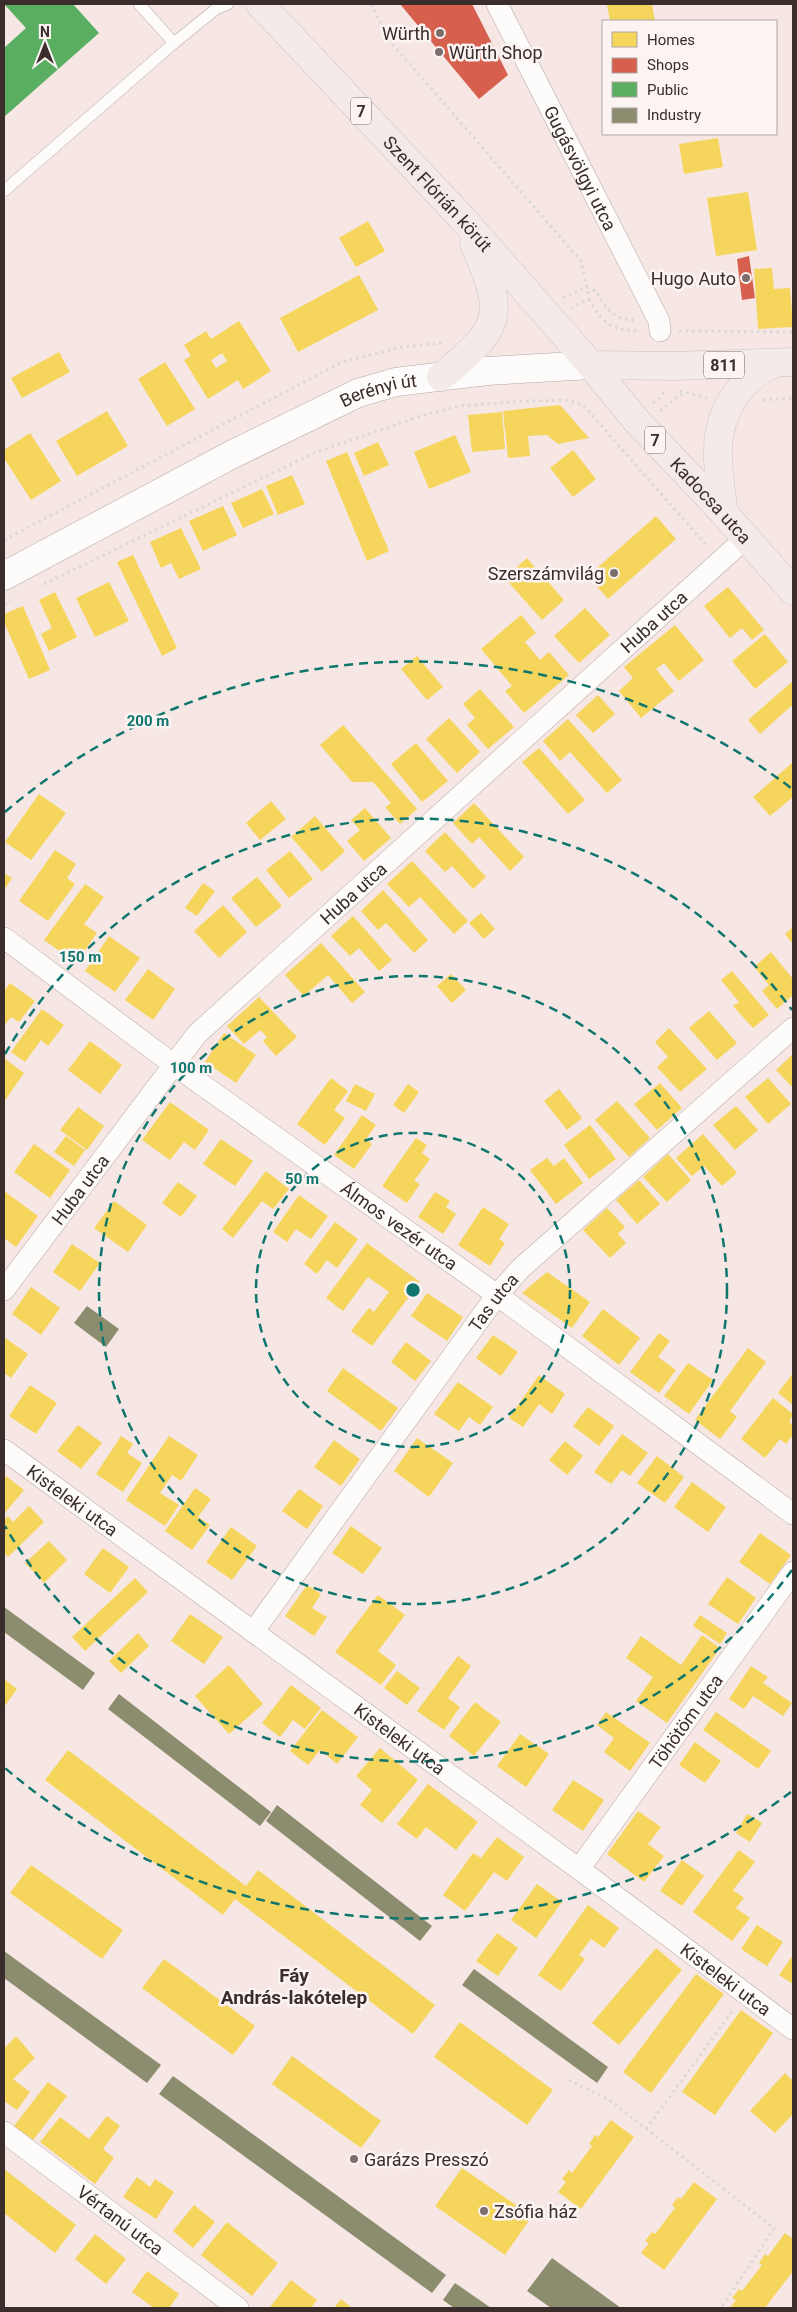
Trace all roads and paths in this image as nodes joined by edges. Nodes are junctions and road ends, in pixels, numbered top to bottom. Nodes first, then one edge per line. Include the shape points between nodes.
1 (139, 4) edge
2 (228, 4) edge
3 (260, 4) edge
4 (371, 4) edge
5 (497, 4) edge
6 (174, 43) junction
7 (4, 191) edge
8 (462, 218) junction
9 (589, 299) junction
10 (549, 319) junction
11 (660, 331) junction
12 (793, 332) edge
13 (783, 363) edge
14 (591, 365) junction
15 (442, 376) junction
16 (723, 512) junction
17 (746, 538) junction
18 (721, 562) junction
19 (39, 587) dead end
20 (8, 588) edge
21 (793, 591) edge
22 (4, 604) edge
23 (4, 938) edge
24 (793, 1028) edge
25 (173, 1064) junction
26 (4, 1290) edge
27 (497, 1296) junction
28 (4, 1450) edge
29 (793, 1514) edge
30 (793, 1572) edge
31 (252, 1632) junction
32 (579, 1870) junction
33 (745, 1994) junction
34 (793, 2029) edge
35 (570, 2080) dead end
36 (646, 2128) junction
37 (4, 2132) edge
38 (238, 2308) edge
39 (721, 2308) edge

1 - 6 lane
2 - 6 lane via 216,9
3 - 8 main road, Szent Flórián körút / 7
4 - 9 path via 389,40 581,261
5 - 11 street, Gugásvölgyi utca via 659,321
6 - 7 lane
8 - 10 main road, Szent Flórián körút / 7
8 - 15 main road via 488,275 495,300 494,313 485,337 476,348
9 - 10 path
9 - 11 path via 596,313 612,327
10 - 14 main road, Szent Flórián körút / 7
11 - 12 path
13 - 14 main road, Berényi út / 811
13 - 16 main road via 758,370 725,413 718,449
14 - 15 main road, Berényi út
14 - 16 main road, Kadocsa utca / 7 via 635,420
15 - 20 main road, Berényi út via 396,382 358,393 321,409
16 - 17 main road, Kadocsa utca / 7
17 - 18 street, Huba utca
17 - 21 main road, Kadocsa utca / 7
18 - 19 path via 584,406 568,400 460,406 314,453
18 - 25 street, Huba utca via 214,1018
20 - 22 path
23 - 25 street, Álmos vezér utca
24 - 27 street, Tas utca via 527,1263
25 - 26 street, Huba utca
25 - 27 street, Álmos vezér utca
27 - 29 street, Álmos vezér utca
27 - 31 street, Tas utca
28 - 31 street, Kisteleki utca
30 - 32 street, Töhötöm utca
31 - 32 street, Kisteleki utca
32 - 33 street, Kisteleki utca
33 - 34 street, Kisteleki utca
33 - 36 path
35 - 36 path via 609,2100
36 - 39 path via 774,2228
37 - 38 street, Vértanú utca

